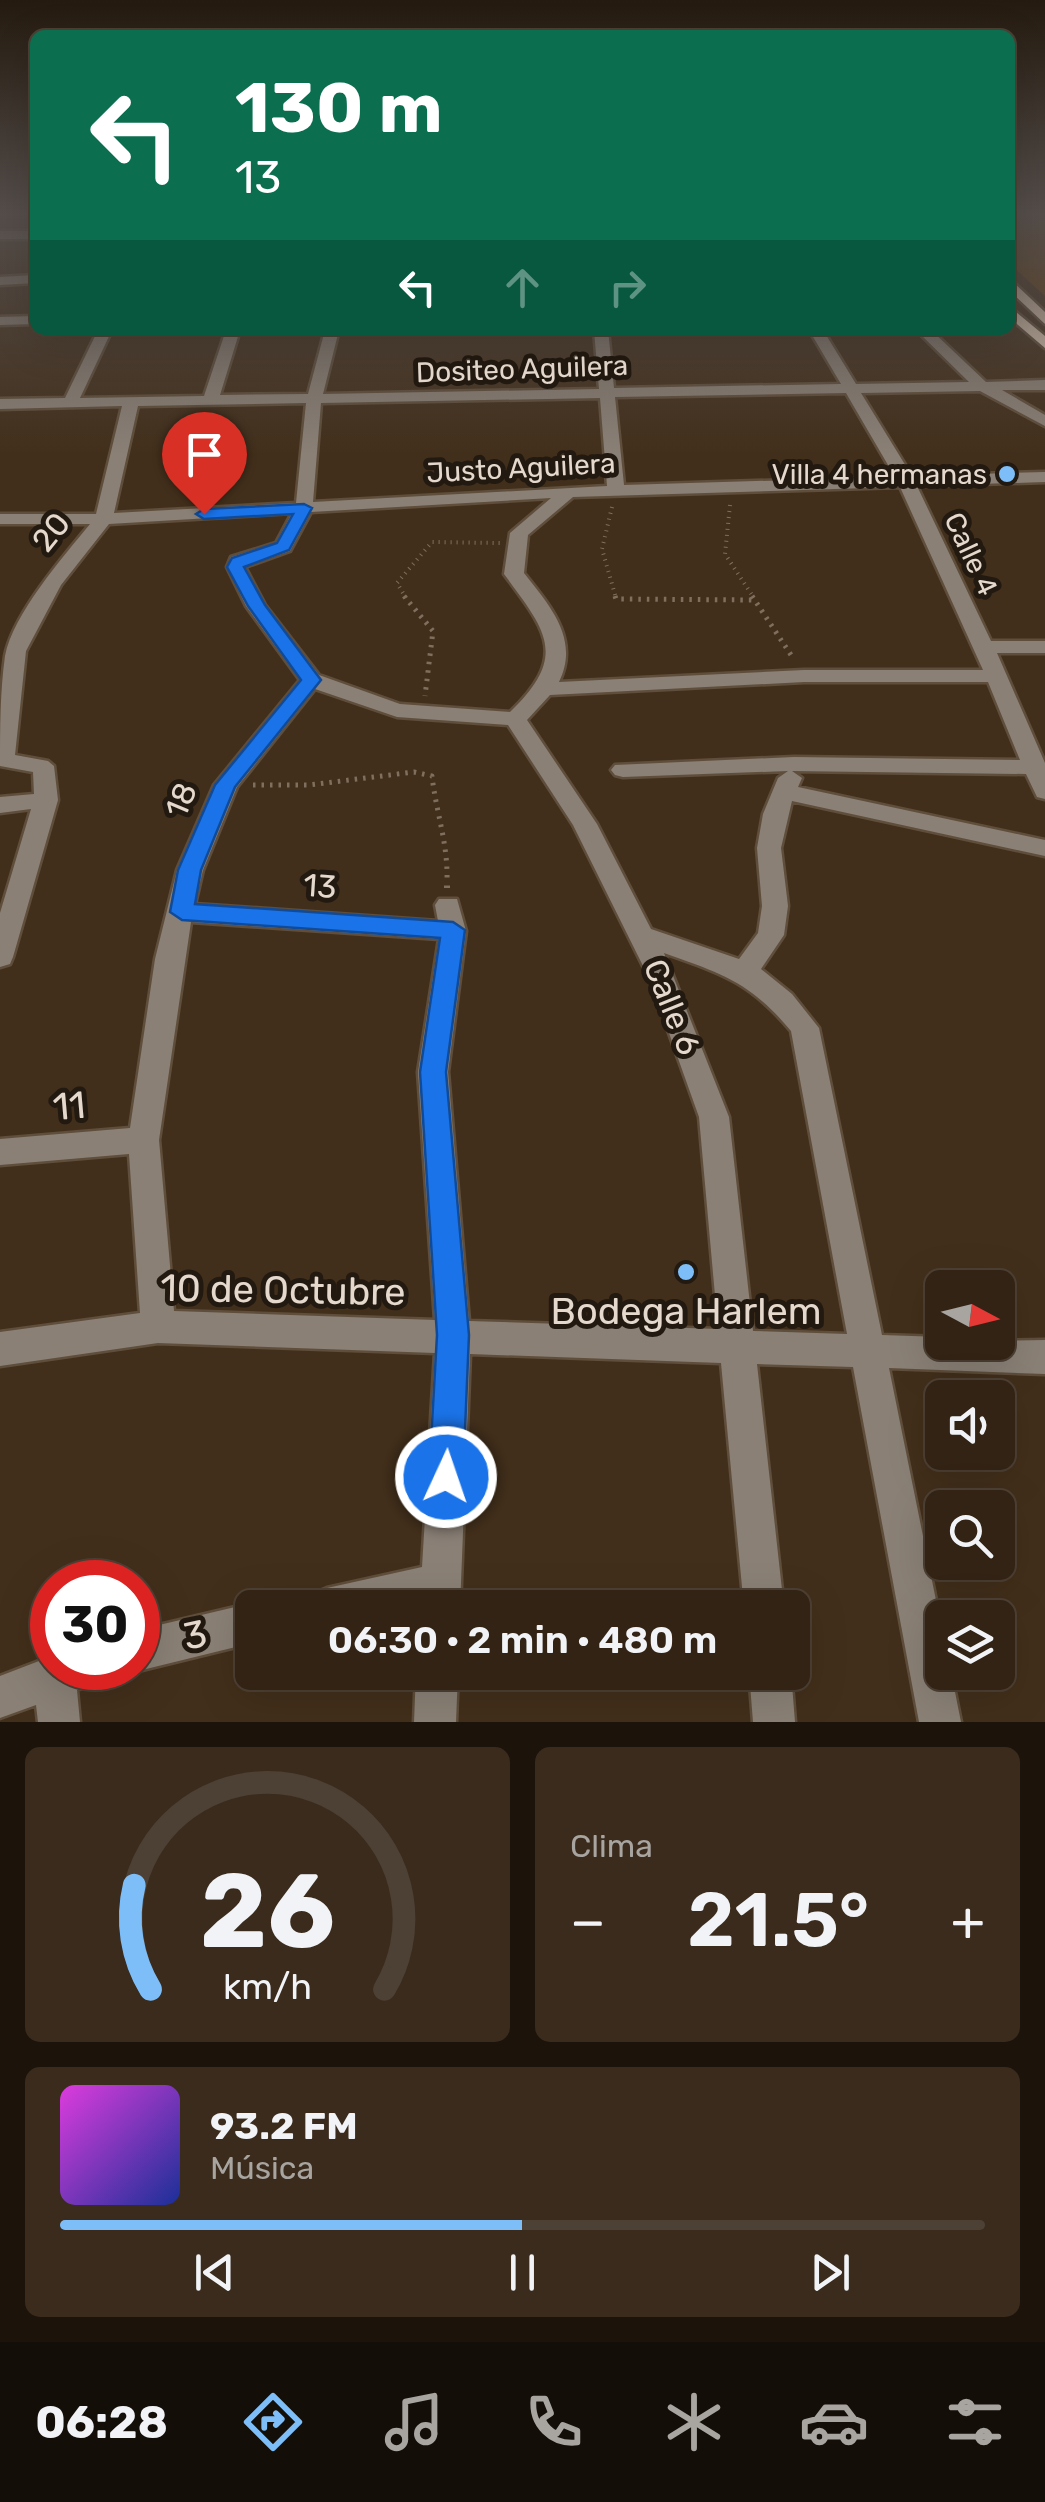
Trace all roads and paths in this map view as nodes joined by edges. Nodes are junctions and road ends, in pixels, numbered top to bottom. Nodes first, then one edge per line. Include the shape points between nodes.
1 (1021, 294) edge
2 (1015, 316) edge
3 (0, 320) edge
4 (30, 320) edge
5 (1045, 320) edge
6 (103, 335) edge
7 (231, 335) edge
8 (331, 335) edge
9 (602, 335) edge
10 (819, 335) edge
11 (928, 335) edge
12 (1045, 344) edge
13 (982, 385) junction
14 (1045, 385) edge
15 (848, 386) junction
16 (609, 391) junction
17 (314, 400) junction
18 (210, 402) junction
19 (70, 403) junction
20 (132, 403) junction
21 (0, 404) edge
22 (1045, 421) edge
23 (1045, 477) edge
24 (906, 480) junction
25 (732, 487) junction
26 (616, 491) junction
27 (569, 492) junction
28 (304, 508) junction
29 (104, 519) junction
30 (0, 520) edge
31 (518, 543) junction
32 (754, 600) junction
33 (1045, 647) edge
34 (984, 648) junction
35 (804, 676) junction
36 (996, 676) junction
37 (311, 680) junction
38 (546, 688) junction
39 (418, 711) junction
40 (515, 718) junction
41 (2, 759) edge
42 (794, 764) junction
43 (1036, 767) junction
44 (623, 770) dead end
45 (226, 785) junction
46 (786, 792) junction
47 (1045, 792) edge
48 (46, 800) junction
49 (0, 804) edge
50 (1045, 848) edge
51 (182, 912) junction
52 (451, 918) junction
53 (641, 935) junction
54 (1, 951) edge
55 (745, 970) junction
56 (144, 1140) junction
57 (0, 1152) edge
58 (158, 1327) junction
59 (453, 1335) junction
60 (0, 1350) edge
61 (740, 1350) junction
62 (870, 1351) junction
63 (1045, 1357) edge
64 (440, 1590) edge
65 (762, 1590) edge
66 (235, 1627) edge
67 (160, 1645) edge
68 (30, 1686) edge
69 (64, 1690) edge
70 (436, 1690) edge
71 (771, 1690) edge
72 (0, 1697) edge
73 (59, 1722) edge
74 (435, 1722) edge
75 (774, 1722) edge
76 (940, 1722) edge

1 - 5 main road
2 - 12 main road
3 - 4 street
6 - 19 street
7 - 18 street
8 - 17 street
9 - 16 street
10 - 15 street, Calle 4
11 - 13 street
13 - 14 street, Dositeo Aguilera
13 - 15 street, Dositeo Aguilera
13 - 22 street
15 - 16 street, Dositeo Aguilera
15 - 24 street, Calle 4
16 - 17 street, Dositeo Aguilera
16 - 26 street
17 - 18 street, Dositeo Aguilera
17 - 28 street
18 - 20 street, Dositeo Aguilera
19 - 20 street, Dositeo Aguilera
19 - 21 street, Dositeo Aguilera
20 - 29 street, 20
23 - 24 street, Justo Aguilera
24 - 25 street, Justo Aguilera
24 - 34 street, Calle 4
25 - 26 street, Justo Aguilera
25 - 32 path via 725,554
26 - 27 street, Justo Aguilera
26 - 32 path via 602,549 616,598
27 - 28 street, Justo Aguilera
27 - 31 street via 519,533
28 - 29 street, Justo Aguilera
28 - 37 street via 284,547 236,567
29 - 30 street, Justo Aguilera
29 - 41 street, 20 via 52,583 16,652
31 - 38 street via 514,574 553,622 560,656
31 - 39 path via 432,542 397,583 433,631 428,689
32 - 35 path
33 - 34 street
34 - 36 street, Calle 4
35 - 36 street
35 - 38 street
36 - 43 street, Calle 4
37 - 39 street
37 - 45 street, 18
38 - 40 street
39 - 40 street
40 - 53 street, Calle 6 via 585,824
41 - 48 street, 20 via 46,771
42 - 43 street
42 - 44 street
42 - 46 street
43 - 47 street, Calle 4
45 - 51 street, 18 via 190,870
45 - 52 path via 432,776 448,844
46 - 50 street
46 - 55 street via 769,848 775,906 770,935
48 - 49 street
48 - 54 street
51 - 52 street, 13
51 - 56 street, 18
52 - 59 street via 433,1072
53 - 55 street
53 - 61 street, Calle 6 via 714,1117
55 - 62 street via 805,1028
56 - 57 street, 11
56 - 58 street, 18
58 - 59 street, 10 de Octubre
58 - 60 street, 10 de Octubre
59 - 61 street, 10 de Octubre
59 - 64 street
61 - 62 street, 10 de Octubre
61 - 65 street, Calle 6
62 - 63 street, 10 de Octubre
62 - 76 street
66 - 67 street, 3
68 - 72 street
69 - 73 street
70 - 74 street
71 - 75 street

